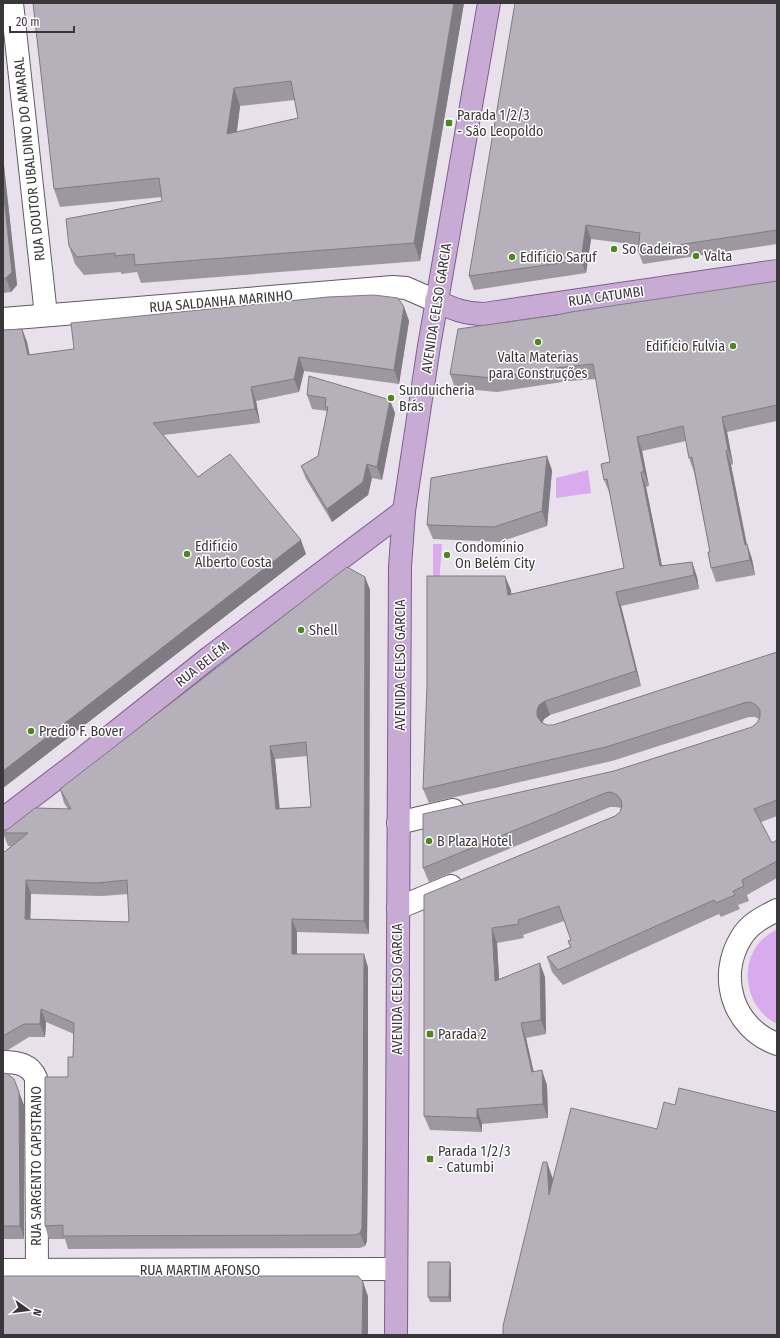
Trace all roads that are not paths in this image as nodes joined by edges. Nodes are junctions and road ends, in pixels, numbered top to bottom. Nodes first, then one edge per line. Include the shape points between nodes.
1 (12, 3) edge
2 (489, 3) edge
3 (777, 271) edge
4 (436, 301) junction
5 (46, 315) junction
6 (3, 319) edge
7 (404, 511) junction
8 (470, 806) edge
9 (3, 819) edge
10 (398, 823) junction
11 (472, 878) edge
12 (398, 908) junction
13 (777, 910) edge
14 (777, 1044) edge
15 (3, 1062) edge
16 (396, 1269) junction
17 (3, 1270) edge
18 (37, 1270) junction
19 (396, 1335) edge

1 - 5 street, RUA DOUTOR UBALDINO DO AMARAL
2 - 4 main road, AVENIDA CELSO GARCIA
3 - 4 main road, RUA CATUMBI via 484,314 471,314
4 - 5 street, RUA SALDANHA MARINHO via 406,288 393,287
4 - 7 main road, AVENIDA CELSO GARCIA
5 - 6 street, RUA SALDANHA MARINHO
7 - 9 main road, RUA BELÉM via 210,656
7 - 10 main road, AVENIDA CELSO GARCIA via 400,567
8 - 10 street
10 - 12 main road, AVENIDA CELSO GARCIA
11 - 12 street
12 - 16 main road, AVENIDA CELSO GARCIA
13 - 14 street via 758,920 741,937 732,959 729,983 735,1006 749,1026 767,1040
15 - 18 street, RUA SARGENTO CAPISTRANO via 28,1067 36,1078
16 - 18 street, RUA MARTIM AFONSO
16 - 19 main road, AVENIDA CELSO GARCIA
17 - 18 street, RUA MARTIM AFONSO

